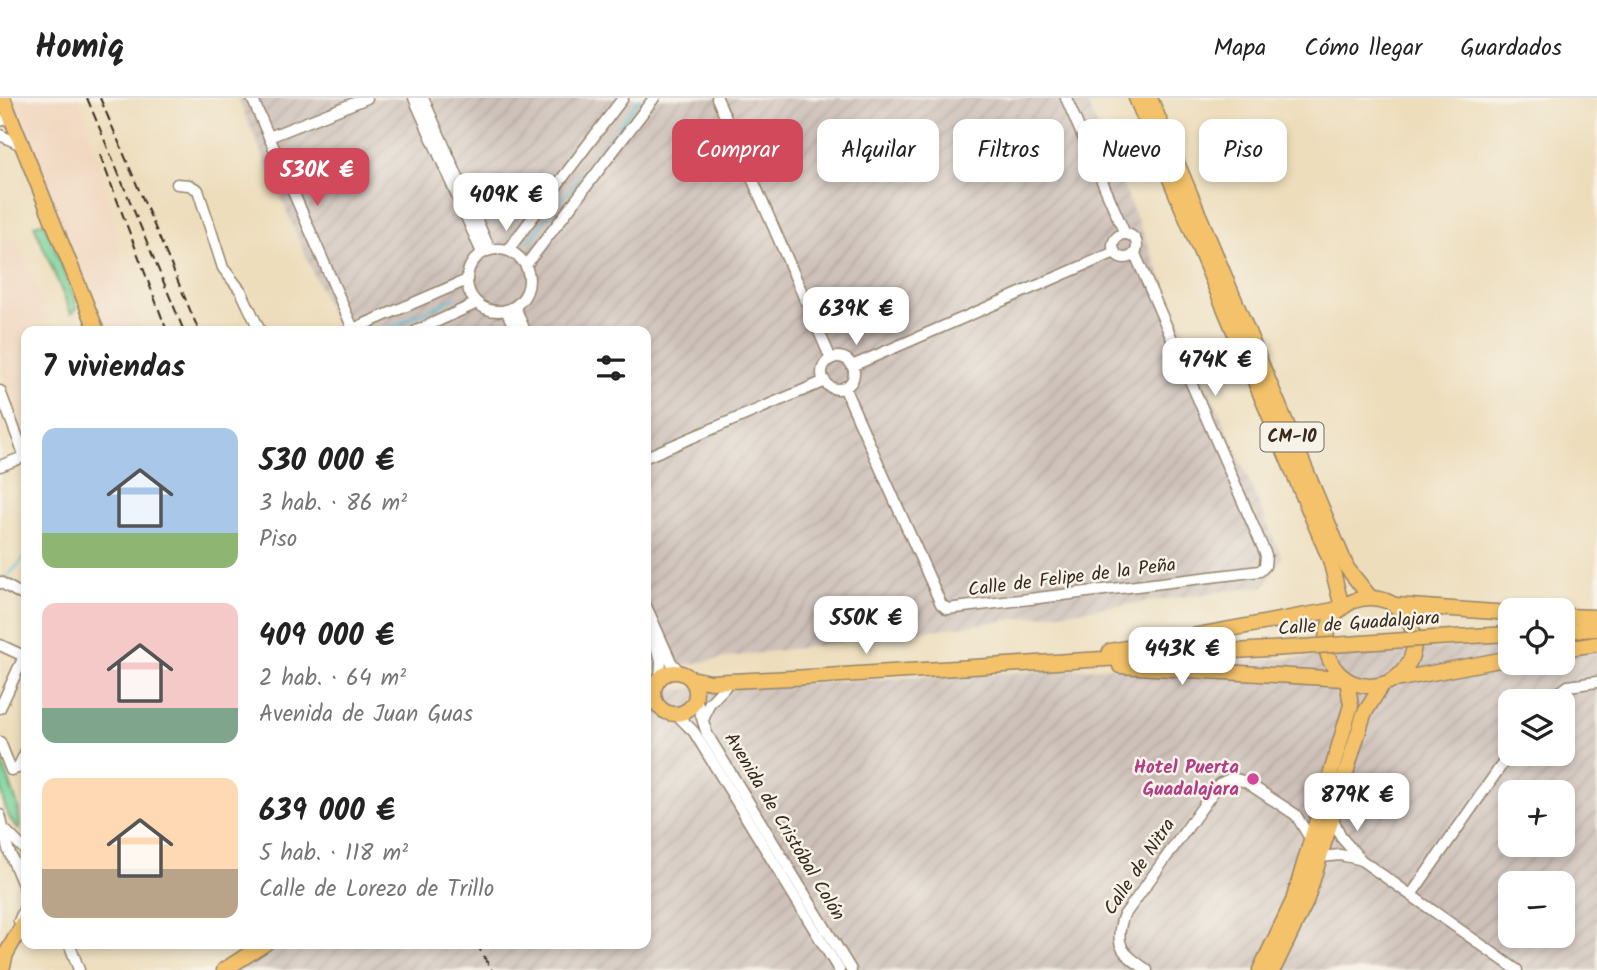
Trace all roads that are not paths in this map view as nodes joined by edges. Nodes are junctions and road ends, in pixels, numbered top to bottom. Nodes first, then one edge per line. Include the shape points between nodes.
1 (3, 98) edge
2 (252, 98) edge
3 (367, 98) edge
4 (414, 98) edge
5 (423, 98) edge
6 (623, 98) edge
7 (653, 98) edge
8 (718, 98) edge
9 (1066, 98) edge
10 (1129, 98) edge
11 (1136, 98) edge
12 (1150, 98) edge
13 (1157, 98) edge
14 (5, 119) edge
15 (0, 135) edge
16 (269, 137) junction
17 (21, 145) junction
18 (177, 184) dead end
19 (1125, 234) junction
20 (509, 250) junction
21 (1115, 251) junction
22 (486, 252) junction
23 (1135, 254) junction
24 (526, 265) junction
25 (1216, 272) junction
26 (467, 280) junction
27 (477, 303) junction
28 (510, 308) junction
29 (95, 326) edge
30 (258, 326) edge
31 (351, 326) edge
32 (362, 326) edge
33 (427, 326) edge
34 (515, 326) edge
35 (522, 326) edge
36 (831, 359) junction
37 (852, 366) junction
38 (825, 381) junction
39 (844, 387) junction
40 (0, 391) edge
41 (21, 444) edge
42 (651, 455) edge
43 (21, 458) edge
44 (0, 466) edge
45 (0, 582) edge
46 (1338, 583) junction
47 (21, 594) edge
48 (1370, 597) junction
49 (1396, 605) junction
50 (1341, 608) junction
51 (1498, 612) edge
52 (1318, 613) junction
53 (1575, 616) edge
54 (651, 617) edge
55 (1597, 617) edge
56 (1597, 629) edge
57 (1575, 630) edge
58 (1498, 635) edge
59 (651, 637) edge
60 (1597, 644) edge
61 (0, 645) edge
62 (1575, 647) edge
63 (21, 653) edge
64 (1498, 660) edge
65 (21, 665) edge
66 (1013, 666) junction
67 (944, 670) junction
68 (685, 675) junction
69 (792, 678) junction
70 (1345, 680) junction
71 (1597, 682) edge
72 (1388, 683) junction
73 (725, 687) junction
74 (1563, 689) edge
75 (652, 693) edge
76 (696, 699) junction
77 (0, 708) edge
78 (677, 715) junction
79 (703, 720) junction
80 (0, 742) edge
81 (21, 761) edge
82 (1501, 766) edge
83 (1319, 811) junction
84 (0, 816) edge
85 (1296, 816) junction
86 (1333, 819) junction
87 (6, 830) junction
88 (1311, 840) junction
89 (21, 846) edge
90 (4, 852) edge
91 (1321, 857) junction
92 (1362, 860) junction
93 (21, 883) edge
94 (1411, 895) junction
95 (21, 920) edge
96 (21, 922) edge
97 (71, 949) edge
98 (257, 949) edge
99 (0, 950) edge
100 (2, 970) edge
101 (79, 970) edge
102 (224, 970) edge
103 (839, 970) edge
104 (851, 970) edge
105 (1147, 970) edge
106 (1260, 970) edge
107 (1273, 970) edge
108 (1517, 970) edge

1 - 14 main road
2 - 16 street
3 - 16 street
4 - 22 street
5 - 22 street
6 - 20 street
7 - 24 street
8 - 36 street
9 - 19 street
10 - 25 main road, CM-10
11 - 25 main road, CM-10
12 - 25 main road, CM-10
13 - 25 main road, CM-10 via 1208,221
14 - 17 main road
15 - 17 street
16 - 31 street
17 - 29 main road
18 - 30 street via 198,190 223,268 241,291
19 - 21 street via 1116,239
19 - 23 street via 1136,241
20 - 22 street
20 - 24 street
21 - 23 street via 1122,258
21 - 37 street
22 - 26 street via 471,265
23 - 39 street, Calle de Felipe de la Peña via 1266,555 1265,566 1251,575 947,608 941,604
24 - 28 street via 526,295
25 - 46 main road, CM-10
25 - 48 main road, CM-10 via 1347,568
26 - 27 street
26 - 32 street
27 - 28 street via 493,311
27 - 33 street
28 - 34 street
28 - 35 street
36 - 37 street via 845,359
36 - 38 street via 823,367
37 - 39 street via 851,381
38 - 39 street via 834,388
38 - 42 street
40 - 41 street
43 - 44 street
45 - 47 street
46 - 50 main road, CM-10
46 - 52 main road via 1329,605
48 - 49 main road
48 - 50 main road
49 - 51 main road
49 - 72 main road via 1407,618 1415,645 1404,671
50 - 52 main road
50 - 70 main road via 1331,621 1325,646 1328,659
52 - 66 main road
53 - 55 main road
54 - 68 street via 671,662
56 - 57 main road
58 - 66 main road, Calle de Guadalajara, bridge
59 - 75 street via 661,660
60 - 62 main road
61 - 63 street
64 - 72 main road
65 - 77 street
66 - 67 main road, Calle de Guadalajara
67 - 69 main road, Calle de Guadalajara
67 - 70 main road via 973,673 1112,666
68 - 69 main road, Calle de Guadalajara via 715,682
68 - 75 main road
68 - 76 main road via 696,688
69 - 73 main road, Calle de Guadalajara
70 - 72 main road via 1361,686
70 - 83 main road via 1351,705
71 - 74 street
72 - 86 main road via 1364,714
73 - 76 main road, Calle de Guadalajara
73 - 79 street via 709,704
75 - 78 main road via 667,713
76 - 78 main road, Calle de Guadalajara via 689,710
76 - 79 street, Avenida de Cristóbal Colón
78 - 103 street, Avenida de Cristóbal Colón via 714,764
79 - 104 street, Avenida de Cristóbal Colón via 707,734
80 - 81 street via 8,768 16,771
82 - 94 street
83 - 85 street
83 - 88 main road
84 - 87 street
85 - 88 street, Calle de Nitra
85 - 105 street, Calle de Nitra via 1246,782 1232,778 1219,784 1123,917 1118,934 1122,950
86 - 91 main road
86 - 92 street via 1340,837
87 - 89 street
87 - 90 street
88 - 106 main road via 1287,917
90 - 93 street
91 - 92 street
91 - 107 main road via 1296,928
92 - 94 street
94 - 108 street
95 - 99 main road
96 - 100 main road
97 - 101 street
98 - 102 main road

